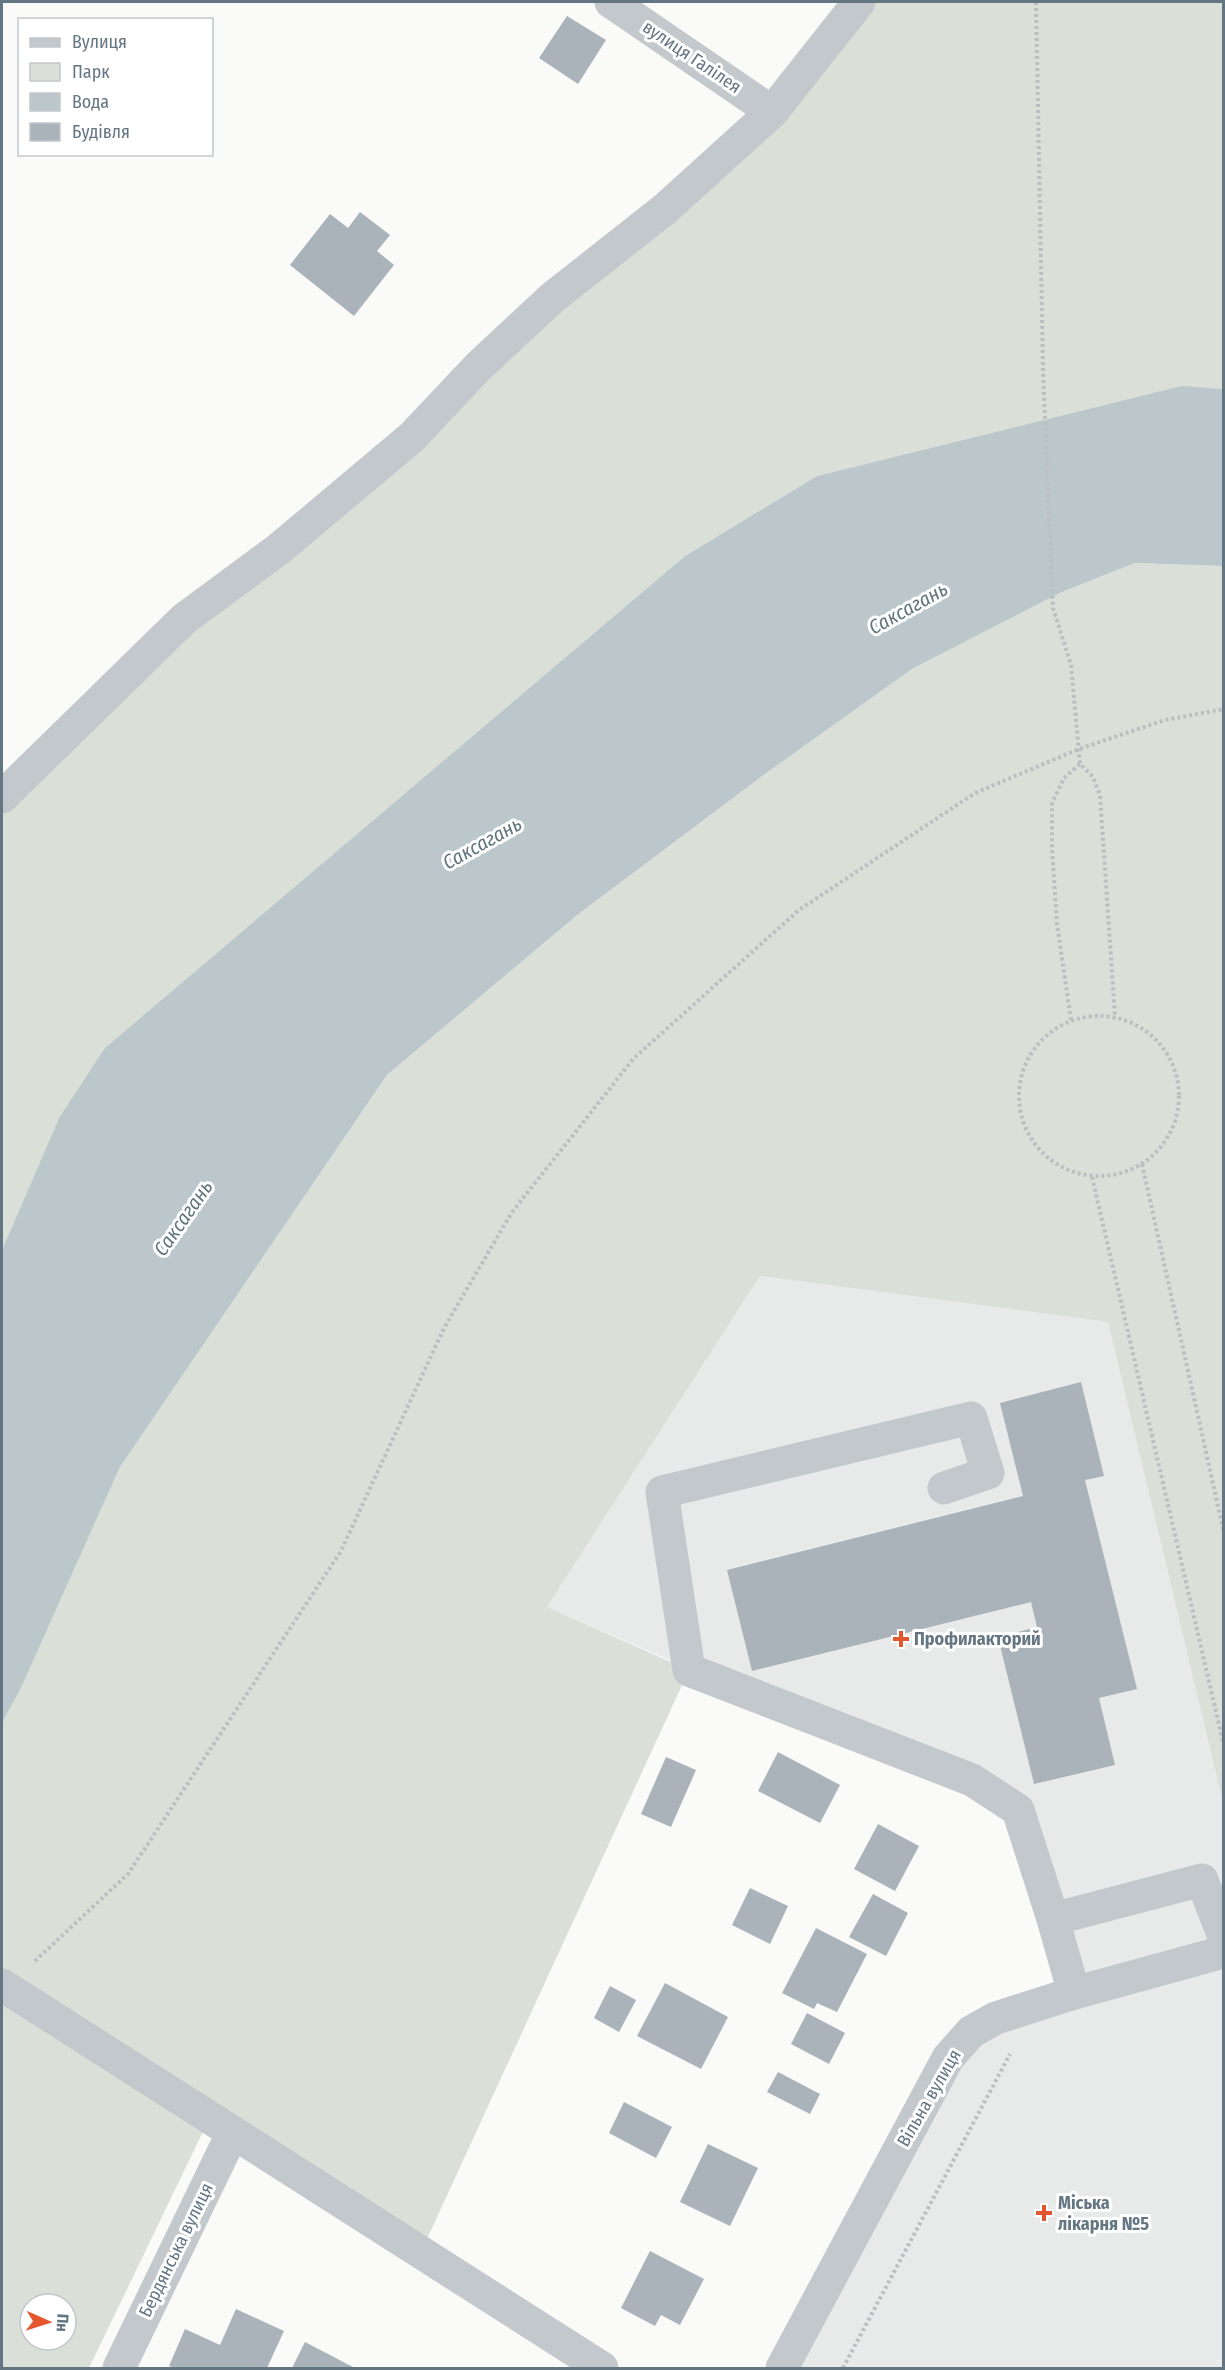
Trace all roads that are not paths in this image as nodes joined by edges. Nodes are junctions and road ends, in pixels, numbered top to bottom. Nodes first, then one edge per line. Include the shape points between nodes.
1 (611, 2) edge
2 (859, 2) edge
3 (772, 112) junction
4 (2, 797) edge
5 (944, 1488) dead end
6 (1053, 1919) junction
7 (1224, 1937) edge
8 (1224, 1952) edge
9 (4, 1987) edge
10 (1074, 1993) junction
11 (233, 2132) junction
12 (119, 2368) edge
13 (602, 2368) edge
14 (782, 2368) edge

1 - 3 street, вулиця Галілея
2 - 3 street
3 - 4 street via 665,208 552,298 478,367 412,437 280,548 184,619
5 - 6 street via 988,1473 971,1418 662,1492 689,1670 972,1780 1017,1810
6 - 7 street via 1202,1880
6 - 10 street
8 - 10 street, Вільна вулиця
9 - 11 street
10 - 14 street, Вільна вулиця via 996,2018 971,2032 948,2058
11 - 12 street, Бердянська вулиця
11 - 13 street

